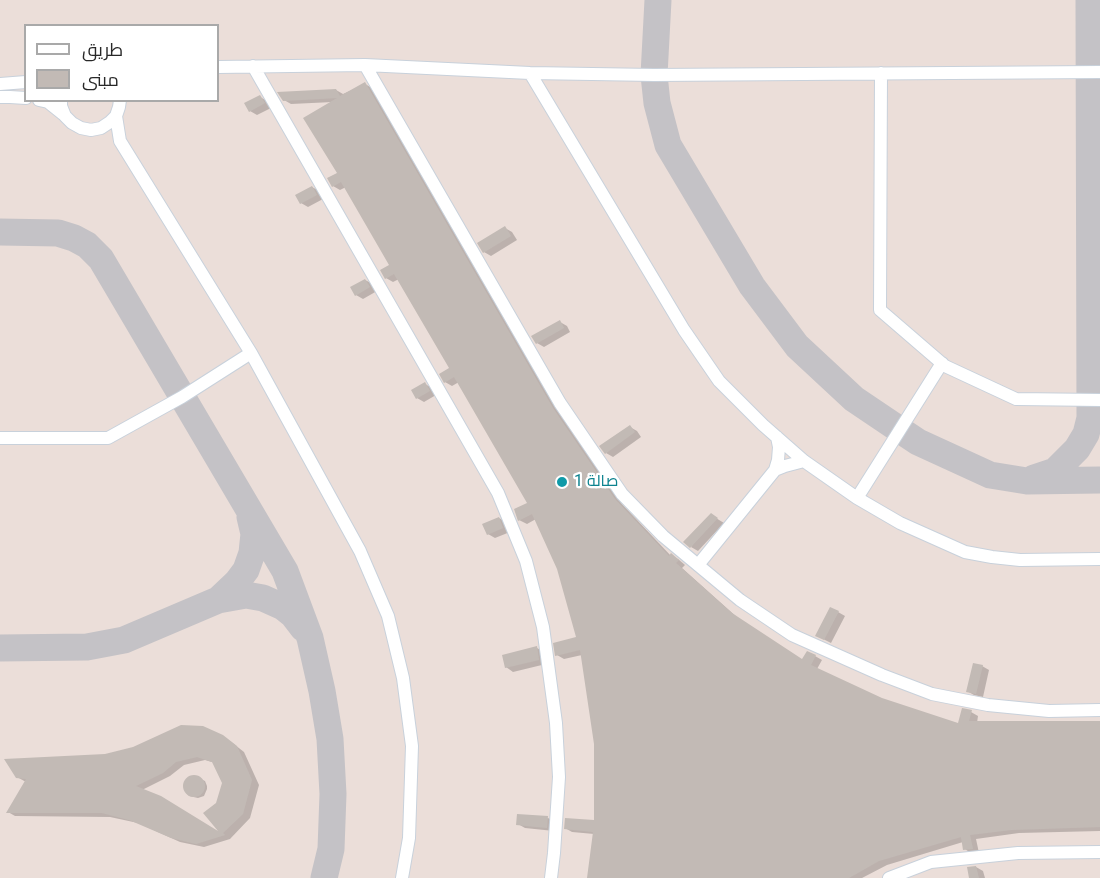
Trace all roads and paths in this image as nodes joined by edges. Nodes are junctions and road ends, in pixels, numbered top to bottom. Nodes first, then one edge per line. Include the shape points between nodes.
1 (365, 65) junction
2 (253, 66) junction
3 (219, 67) edge
4 (1100, 72) edge
5 (530, 73) junction
6 (881, 73) junction
7 (24, 82) edge
8 (0, 84) edge
9 (0, 97) edge
10 (24, 98) edge
11 (48, 102) edge
12 (61, 102) edge
13 (120, 102) edge
14 (65, 116) junction
15 (116, 116) junction
16 (251, 353) junction
17 (942, 363) junction
18 (1100, 400) edge
19 (777, 437) junction
20 (0, 438) edge
21 (804, 461) junction
22 (775, 470) junction
23 (857, 498) junction
24 (1100, 559) edge
25 (698, 565) junction
26 (1100, 710) edge
27 (1100, 852) edge
28 (402, 878) edge
29 (551, 878) edge
30 (889, 878) edge

1 - 2 lane
1 - 5 lane
1 - 25 lane via 560,403 622,494
2 - 3 lane
2 - 29 lane via 498,493 526,561 543,627 556,723 560,777
4 - 6 lane
5 - 6 lane
5 - 19 lane via 684,330 719,381
6 - 17 lane via 880,310
7 - 8 lane
9 - 10 lane
11 - 14 lane
12 - 14 lane
13 - 15 lane
14 - 15 lane via 81,128 91,129 101,128
15 - 16 lane via 120,141
16 - 20 lane via 108,438
16 - 28 lane via 360,551 388,616 403,678 412,746 410,838
17 - 18 lane via 1016,399
17 - 23 lane
19 - 21 lane
19 - 22 lane
21 - 22 lane
21 - 23 lane
22 - 25 lane
23 - 24 lane via 900,523 965,552 1020,560
25 - 26 lane via 740,600 792,634 932,694 1049,711
27 - 30 lane via 1018,853 931,862

